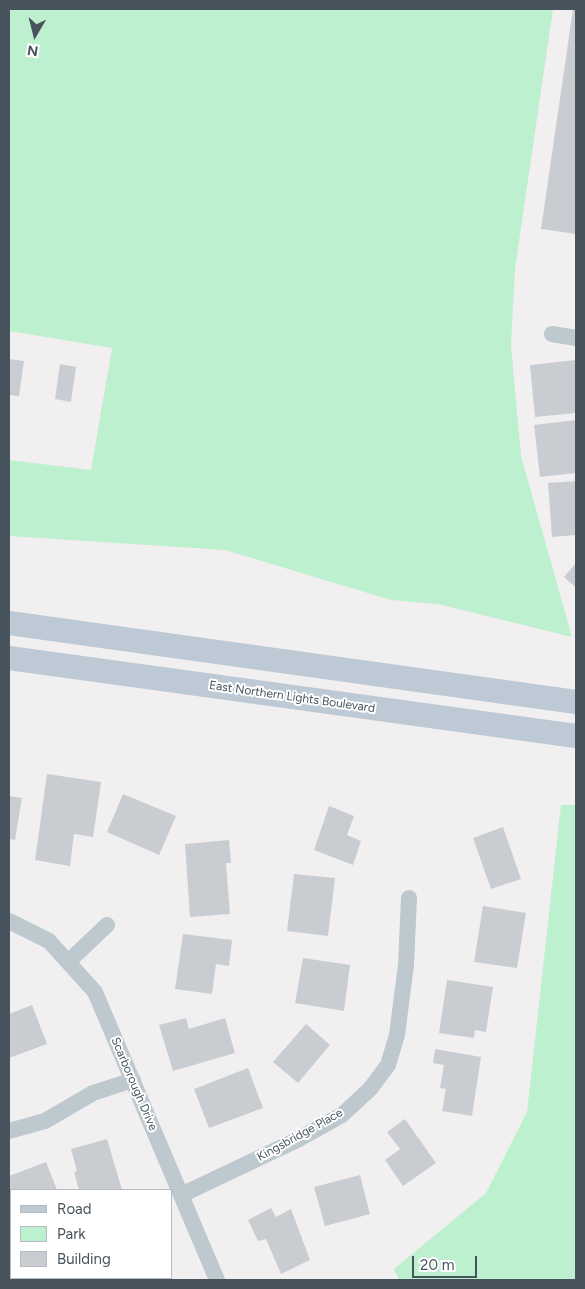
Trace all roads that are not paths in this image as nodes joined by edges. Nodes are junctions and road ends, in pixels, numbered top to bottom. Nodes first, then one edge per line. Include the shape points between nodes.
1 (552, 334) dead end
2 (576, 338) edge
3 (9, 623) edge
4 (9, 658) edge
5 (576, 702) edge
6 (576, 736) edge
7 (409, 898) dead end
8 (9, 921) edge
9 (107, 925) dead end
10 (68, 962) junction
11 (133, 1080) junction
12 (9, 1131) edge
13 (182, 1195) junction
14 (217, 1280) edge

1 - 2 street
3 - 5 main road
4 - 6 main road, East Northern Lights Boulevard
7 - 13 street, Kingsbridge Place via 406,965 397,1034 388,1065 370,1089 342,1115
8 - 10 street, Scarborough Drive via 48,941
9 - 10 street
10 - 11 street, Scarborough Drive via 95,992
11 - 12 street via 93,1093 45,1121
11 - 13 street, Scarborough Drive
13 - 14 street, Scarborough Drive

